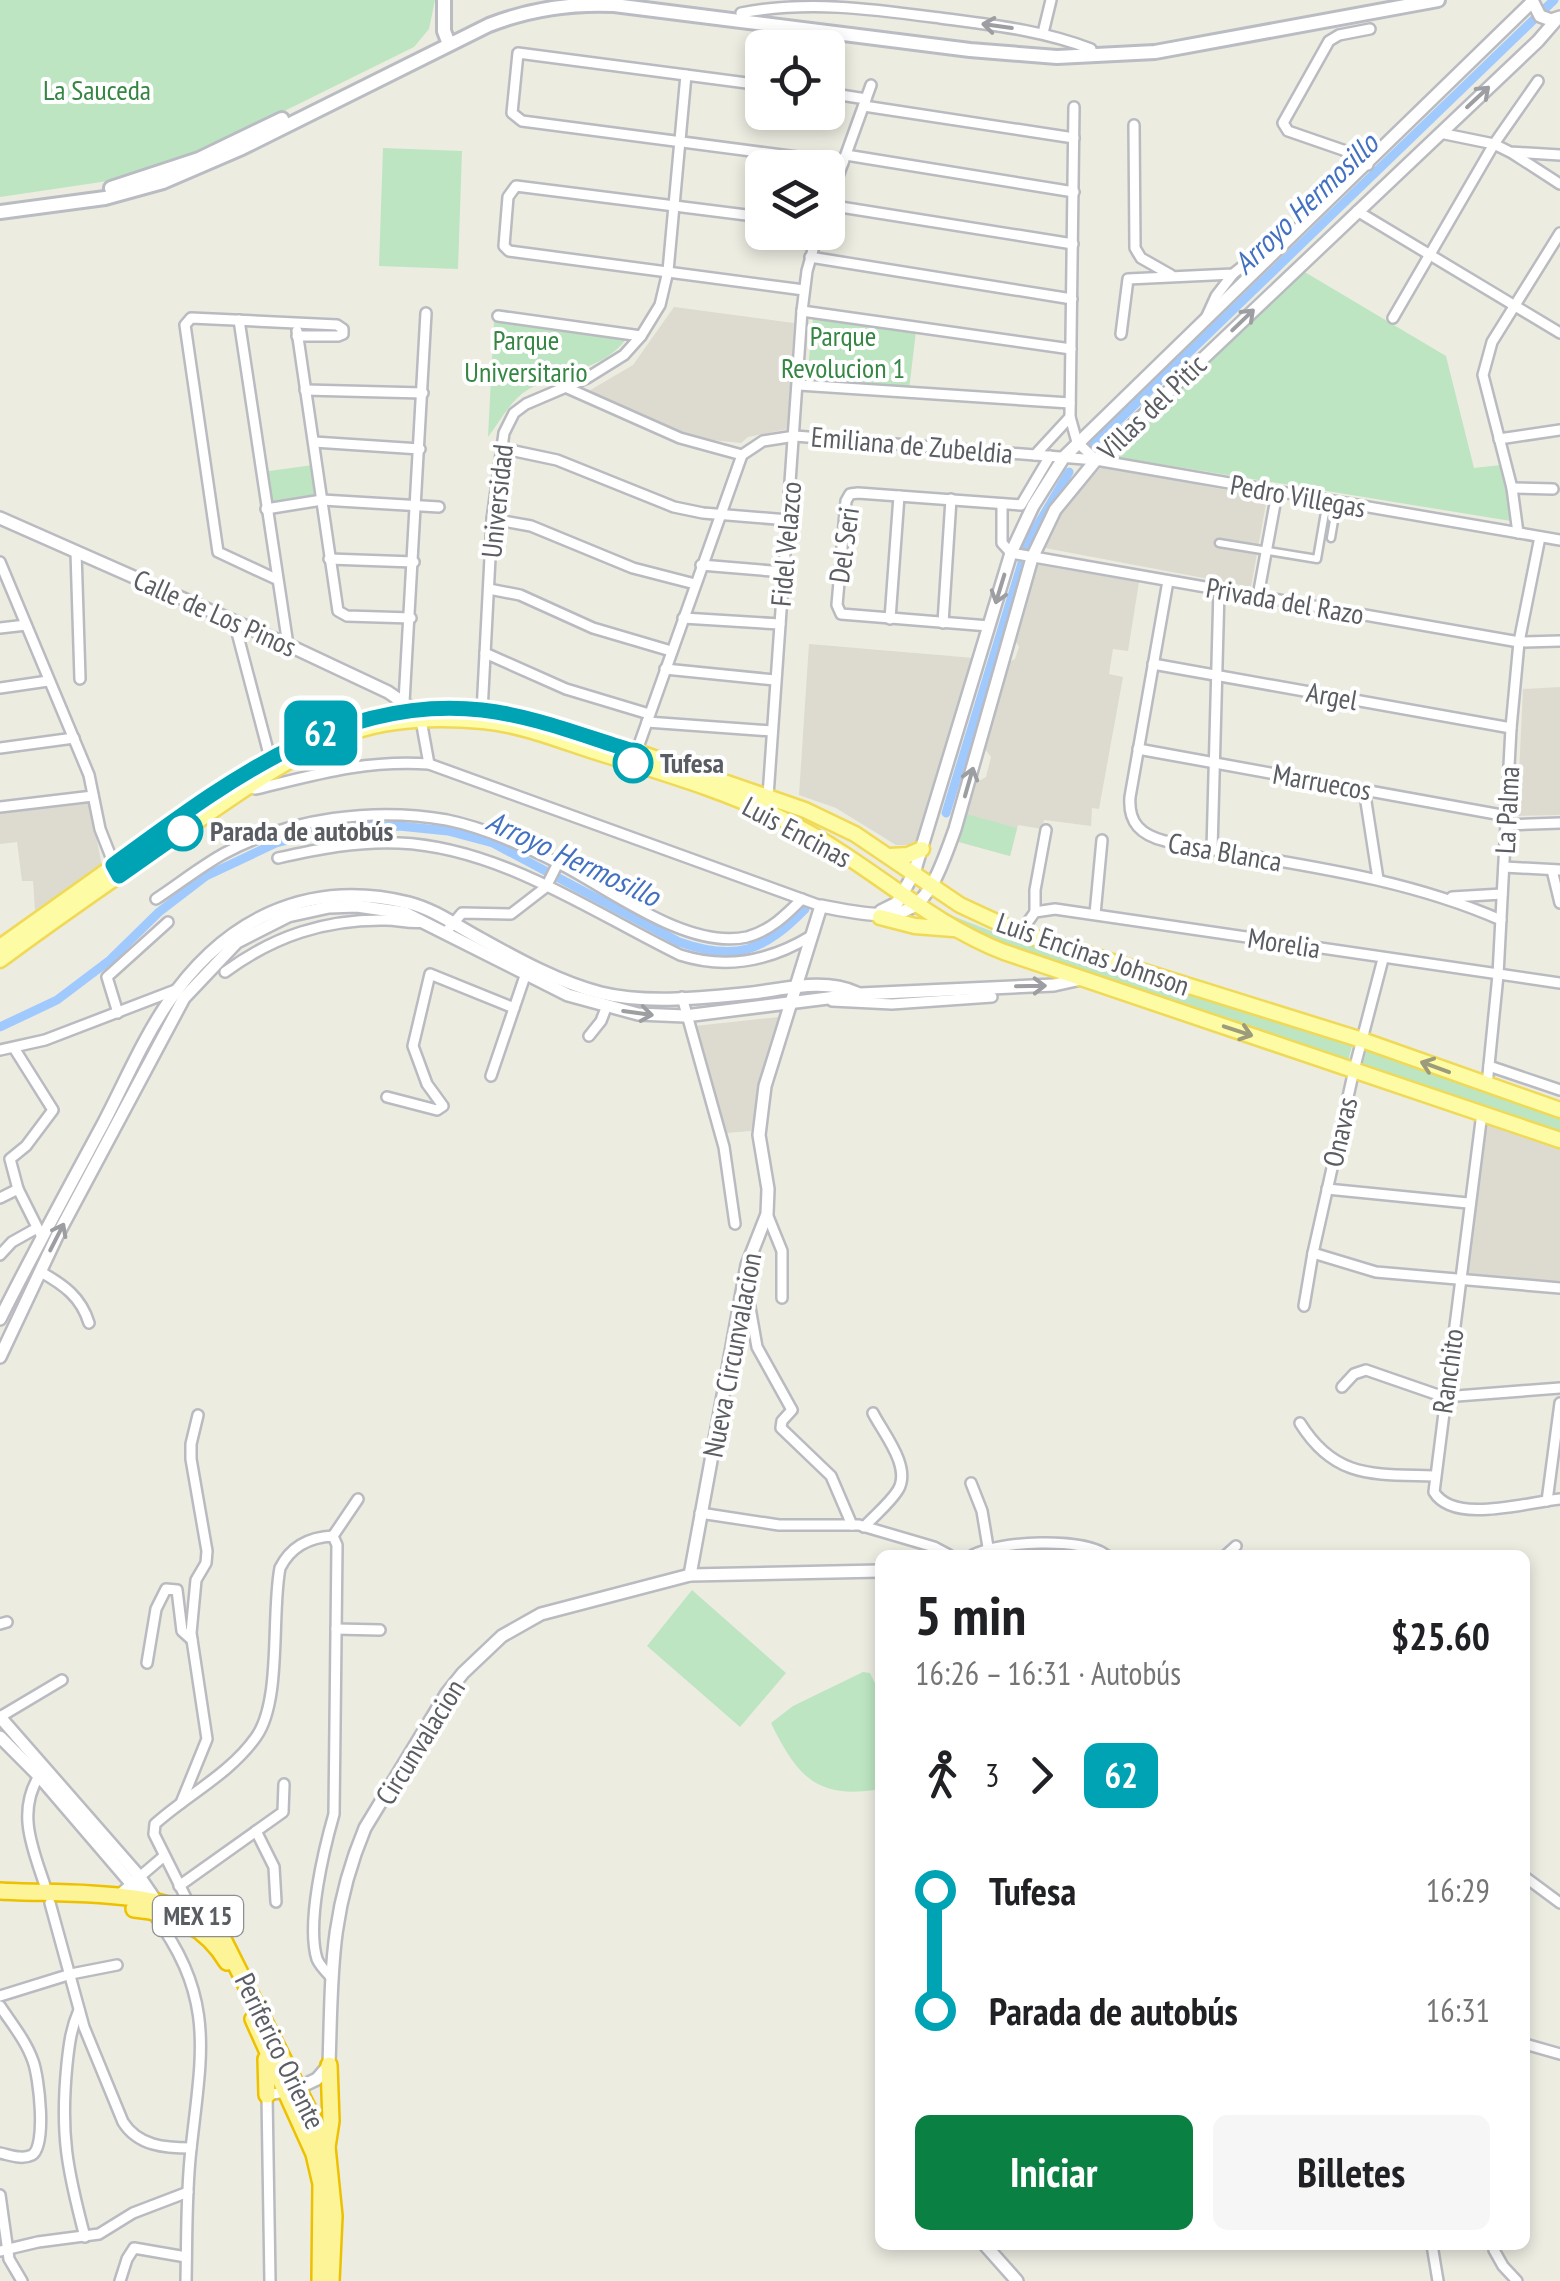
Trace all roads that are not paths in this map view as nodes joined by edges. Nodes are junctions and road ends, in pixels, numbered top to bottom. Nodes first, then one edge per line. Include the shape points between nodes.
1 (444, 0) edge
2 (553, 0) edge
3 (626, 0) edge
4 (1051, 0) edge
5 (1394, 0) edge
6 (1438, 0) edge
7 (1417, 2) edge
8 (881, 5) edge
9 (1535, 8) edge
10 (740, 12) junction
11 (1558, 18) edge
12 (1370, 29) dead end
13 (1043, 33) junction
14 (447, 41) junction
15 (1091, 49) junction
16 (686, 75) junction
17 (1538, 81) dead end
18 (745, 83) edge
19 (871, 85) dead end
20 (845, 98) edge
21 (865, 102) junction
22 (1074, 107) dead end
23 (1134, 125) dead end
24 (1440, 133) junction
25 (1074, 138) junction
26 (680, 140) junction
27 (1494, 144) junction
28 (766, 150) edge
29 (1510, 152) junction
30 (1560, 155) edge
31 (845, 156) edge
32 (845, 159) edge
33 (1368, 165) junction
34 (1560, 184) edge
35 (1074, 192) junction
36 (0, 204) edge
37 (674, 205) junction
38 (845, 208) edge
39 (1358, 211) junction
40 (0, 212) edge
41 (745, 215) edge
42 (1298, 230) junction
43 (1560, 233) edge
44 (1073, 244) junction
45 (812, 250) edge
46 (1431, 256) junction
47 (810, 257) junction
48 (668, 272) junction
49 (1233, 274) junction
50 (1174, 276) junction
51 (804, 290) junction
52 (1072, 298) junction
53 (1514, 307) junction
54 (802, 311) junction
55 (426, 313) dead end
56 (498, 316) dead end
57 (1206, 318) junction
58 (1393, 318) dead end
59 (239, 320) junction
60 (295, 324) junction
61 (1560, 333) edge
62 (1121, 334) dead end
63 (297, 336) junction
64 (641, 336) junction
65 (1070, 349) junction
66 (799, 385) junction
67 (565, 386) junction
68 (305, 390) junction
69 (423, 393) junction
70 (1070, 403) junction
71 (1070, 417) junction
72 (1560, 430) edge
73 (795, 436) junction
74 (1500, 440) junction
75 (314, 442) junction
76 (1077, 442) junction
77 (500, 448) junction
78 (420, 450) junction
79 (742, 454) junction
80 (1035, 455) junction
81 (1050, 456) junction
82 (1064, 457) junction
83 (1096, 460) junction
84 (1512, 488) junction
85 (1552, 489) dead end
86 (1277, 493) junction
87 (899, 496) junction
88 (322, 500) junction
89 (950, 500) junction
90 (1332, 502) junction
91 (1002, 504) junction
92 (417, 507) junction
93 (439, 507) dead end
94 (266, 509) junction
95 (719, 514) junction
96 (0, 518) edge
97 (492, 519) junction
98 (788, 520) junction
99 (1518, 533) junction
100 (1540, 537) junction
101 (1332, 538) dead end
102 (1560, 540) edge
103 (1218, 543) dead end
104 (1266, 550) junction
105 (76, 552) junction
106 (1012, 553) junction
107 (1032, 558) junction
108 (329, 559) junction
109 (414, 562) junction
110 (701, 565) junction
111 (1, 567) edge
112 (784, 572) junction
113 (276, 578) junction
114 (1168, 580) junction
115 (695, 584) junction
116 (488, 588) junction
117 (1219, 590) junction
118 (1258, 596) junction
119 (411, 618) junction
120 (683, 618) junction
121 (890, 619) junction
122 (234, 621) junction
123 (942, 623) junction
124 (780, 624) junction
125 (26, 625) junction
126 (989, 626) junction
127 (0, 628) edge
128 (1519, 642) junction
129 (1560, 642) edge
130 (288, 645) junction
131 (672, 651) junction
132 (485, 652) junction
133 (1153, 664) junction
134 (665, 669) junction
135 (1217, 676) junction
136 (80, 680) dead end
137 (775, 680) junction
138 (48, 682) junction
139 (0, 688) edge
140 (413, 711) junction
141 (482, 716) junction
142 (648, 718) junction
143 (1511, 728) junction
144 (772, 731) junction
145 (74, 738) junction
146 (0, 748) edge
147 (1138, 749) junction
148 (270, 758) junction
149 (635, 758) junction
150 (1214, 763) junction
151 (429, 764) junction
152 (246, 787) junction
153 (1364, 789) junction
154 (93, 796) junction
155 (768, 796) junction
156 (0, 808) edge
157 (1506, 820) junction
158 (932, 822) junction
159 (1560, 823) edge
160 (955, 829) junction
161 (1046, 830) dead end
162 (849, 831) junction
163 (1102, 840) dead end
164 (922, 848) junction
165 (1212, 850) junction
166 (839, 851) junction
167 (890, 856) junction
168 (278, 858) dead end
169 (558, 863) junction
170 (1504, 867) junction
171 (116, 870) junction
172 (1556, 870) edge
173 (914, 872) junction
174 (1378, 878) junction
175 (933, 886) junction
176 (546, 887) junction
177 (904, 894) junction
178 (1502, 894) junction
179 (1450, 897) junction
180 (802, 899) junction
181 (156, 900) dead end
182 (1560, 903) edge
183 (920, 904) junction
184 (821, 906) junction
185 (1036, 912) junction
186 (1095, 914) junction
187 (873, 915) junction
188 (1501, 920) junction
189 (168, 922) dead end
190 (427, 922) junction
191 (450, 926) junction
192 (955, 929) junction
193 (1020, 933) junction
194 (812, 936) junction
195 (0, 947) edge
196 (1383, 959) junction
197 (0, 960) edge
198 (225, 972) dead end
199 (1498, 975) junction
200 (525, 976) junction
201 (1082, 979) junction
202 (1560, 983) edge
203 (795, 987) junction
204 (178, 989) junction
205 (860, 994) junction
206 (682, 997) junction
207 (992, 997) dead end
208 (824, 998) junction
209 (790, 1001) junction
210 (514, 1008) junction
211 (606, 1008) junction
212 (118, 1013) junction
213 (685, 1016) junction
214 (589, 1036) dead end
215 (1362, 1040) junction
216 (14, 1048) junction
217 (0, 1050) edge
218 (1489, 1066) junction
219 (1354, 1070) junction
220 (491, 1076) dead end
221 (1487, 1086) junction
222 (1560, 1090) edge
223 (387, 1097) dead end
224 (1560, 1110) edge
225 (1482, 1113) junction
226 (100, 1128) junction
227 (113, 1135) junction
228 (1560, 1140) edge
229 (1328, 1189) junction
230 (18, 1190) junction
231 (2, 1194) edge
232 (1468, 1203) junction
233 (767, 1214) junction
234 (736, 1224) dead end
235 (39, 1231) junction
236 (1313, 1253) junction
237 (0, 1255) edge
238 (41, 1272) junction
239 (1461, 1279) junction
240 (745, 1280) junction
241 (1560, 1288) edge
242 (782, 1298) dead end
243 (1304, 1306) dead end
244 (0, 1319) edge
245 (89, 1324) dead end
246 (0, 1357) edge
247 (1342, 1387) dead end
248 (1560, 1388) edge
249 (1444, 1397) junction
250 (1560, 1403) edge
251 (873, 1414) dead end
252 (198, 1416) dead end
253 (1300, 1423) dead end
254 (1557, 1447) edge
255 (1433, 1476) junction
256 (972, 1483) dead end
257 (358, 1499) dead end
258 (1560, 1499) edge
259 (1546, 1500) junction
260 (700, 1513) junction
261 (852, 1525) junction
262 (864, 1527) junction
263 (334, 1536) junction
264 (988, 1546) junction
265 (1236, 1546) dead end
266 (940, 1550) edge
267 (981, 1550) edge
268 (1094, 1550) edge
269 (1232, 1550) edge
270 (875, 1571) edge
271 (690, 1575) junction
272 (336, 1630) junction
273 (380, 1630) dead end
274 (192, 1640) junction
275 (148, 1664) dead end
276 (62, 1680) dead end
277 (0, 1717) edge
278 (0, 1738) edge
279 (39, 1776) junction
280 (284, 1784) dead end
281 (182, 1803) junction
282 (256, 1831) junction
283 (163, 1857) junction
284 (136, 1879) junction
285 (1530, 1881) edge
286 (178, 1886) junction
287 (0, 1891) edge
288 (49, 1898) junction
289 (116, 1898) junction
290 (0, 1900) edge
291 (276, 1902) dead end
292 (1560, 1904) edge
293 (155, 1909) junction
294 (192, 1912) junction
295 (117, 1965) dead end
296 (71, 1974) junction
297 (332, 1978) junction
298 (0, 1996) edge
299 (0, 2006) edge
300 (79, 2010) junction
301 (1530, 2045) edge
302 (266, 2050) junction
303 (1560, 2054) edge
304 (330, 2065) junction
305 (291, 2090) junction
306 (267, 2095) junction
307 (327, 2147) junction
308 (191, 2148) junction
309 (0, 2153) edge
310 (188, 2192) junction
311 (0, 2195) edge
312 (85, 2237) junction
313 (4, 2249) edge
314 (989, 2250) edge
315 (1433, 2250) edge
316 (1494, 2250) dead end
317 (186, 2256) junction
318 (22, 2281) edge
319 (120, 2281) edge
320 (186, 2281) edge
321 (270, 2281) edge
322 (320, 2281) edge
323 (332, 2281) edge
324 (1016, 2281) edge
325 (1438, 2281) edge
326 (1518, 2281) edge

1 - 14 main road
2 - 14 main road via 515,8
3 - 10 main road
4 - 13 street
5 - 15 main road via 1179,40
6 - 7 main road
7 - 14 main road via 1118,56 1004,54 598,4 530,10
8 - 10 street via 793,4
13 -> 8 street
9 - 11 street
9 - 33 street, Villas del Pitic
10 - 15 main road via 1007,46
24 -> 11 street, Villas del Pitic
12 - 33 street via 1325,45 1282,122 1288,131
13 - 15 street
14 - 36 main road via 161,174
14 - 40 main road via 172,179 105,198
16 - 18 street
16 - 26 street, Universidad
16 - 26 street via 518,52 511,109 522,121
17 - 27 street
19 - 21 street
20 - 21 street
21 - 25 street
21 - 31 street
22 - 25 street
23 - 50 street via 1134,248
24 - 27 street
24 - 39 street, Villas del Pitic
25 - 35 street
26 - 28 street
26 - 37 street, Universidad
27 - 29 street
27 - 46 street
29 - 30 street
29 - 34 street
32 - 35 street
33 - 42 street, Villas del Pitic
35 - 44 street
37 - 41 street
37 - 48 street, Universidad
37 - 48 street via 516,186 508,196 508,251
38 - 44 street
39 - 46 street
83 -> 39 street, Villas del Pitic
42 - 49 street
42 - 57 street, Villas del Pitic
43 - 53 street
44 - 52 street
45 - 47 street, Fidel Velazco
46 - 53 street
46 - 58 street
47 - 51 street, Fidel Velazco
47 - 52 street
48 - 51 street
48 - 64 street, Universidad via 660,305
49 - 50 street
49 - 57 street
50 - 62 street via 1127,280
51 - 54 street, Fidel Velazco
52 - 65 street
53 - 61 street
53 - 74 street via 1492,342 1483,376
54 - 65 street
54 - 66 street, Fidel Velazco
55 - 69 street
56 - 64 street
57 - 76 street, Villas del Pitic
59 - 60 street
59 - 94 street
59 - 113 street via 186,321 193,381 218,552
60 - 63 street
60 - 63 street via 337,325 343,332
63 - 68 street
64 - 67 street, Universidad via 609,367
65 - 70 street
66 - 70 street
66 - 73 street, Fidel Velazco
67 - 77 street, Universidad via 514,413
67 - 79 street via 680,438
68 - 69 street
68 - 75 street
69 - 78 street
70 - 71 street
71 - 76 street
71 - 80 street, Emiliana de Zubeldia
72 - 74 street
73 - 79 street, Emiliana de Zubeldia via 763,441
73 - 80 street, Emiliana de Zubeldia
73 - 98 street, Fidel Velazco
74 - 84 street
75 - 78 street
75 - 88 street
76 - 82 street, Villas del Pitic
76 - 83 street
77 - 95 street via 557,460 674,507
77 - 97 street, Universidad
78 - 92 street
79 - 95 street
80 - 81 street, Pedro Villegas
81 - 82 street, Pedro Villegas
81 - 91 street via 1024,503
82 - 83 street, Pedro Villegas
82 - 106 street, Villas del Pitic
83 - 86 street, Pedro Villegas
83 - 107 street, Villas del Pitic via 1055,510
84 - 85 street
84 - 99 street
86 - 90 street, Pedro Villegas
86 - 104 street
87 - 89 street, Del Seri
87 - 121 street
87 - 121 street, Del Seri via 854,493 844,506 838,609
88 - 92 street
88 - 94 street
88 - 108 street
89 - 91 street, Del Seri
89 - 123 street
90 - 99 street, Pedro Villegas
90 - 101 street
90 - 104 street via 1317,559
91 - 106 street via 1002,544
92 - 93 street
92 - 109 street
94 - 113 street
95 - 98 street
95 - 110 street
96 - 105 street, Calle de Los Pinos
97 - 115 street via 531,526 634,568
97 - 116 street, Universidad
98 - 112 street, Fidel Velazco
99 - 100 street, Pedro Villegas
100 - 102 street, Pedro Villegas
100 - 128 street, La Palma
103 - 104 street
104 - 118 street
105 - 122 street, Calle de Los Pinos
105 - 136 street
106 - 107 street, Privada del Razo
106 -> 126 street, Villas del Pitic
107 - 114 street, Privada del Razo
160 -> 107 street, Villas del Pitic
108 - 109 street
108 - 119 street via 340,614
109 - 119 street
110 - 112 street
110 - 115 street
111 - 125 street
112 - 124 street, Fidel Velazco
113 - 130 street
114 - 117 street, Privada del Razo
114 - 133 street, Casa Blanca
115 - 120 street
116 - 131 street
116 - 132 street, Universidad
117 - 118 street, Privada del Razo
117 - 135 street
118 - 128 street, Privada del Razo
119 - 140 street
120 - 124 street
120 - 131 street
121 - 123 street, Del Seri
122 - 130 street, Calle de Los Pinos
122 - 148 street
123 - 126 street, Del Seri
124 - 137 street, Fidel Velazco
125 - 127 street
125 - 138 street
126 - 158 street, Villas del Pitic
128 - 129 street, Privada del Razo
128 - 143 street, La Palma
130 - 140 street, Calle de Los Pinos
131 - 134 street
132 - 141 street, Universidad
132 - 142 street
133 - 135 street, Argel
133 - 147 street, Casa Blanca
134 - 137 street
134 - 142 street
135 - 143 street, Argel
135 - 150 street
137 - 144 street, Fidel Velazco
138 - 139 street
138 - 145 street
140 - 141 main road, Luis Encinas Johnson
140 - 148 main road, Luis Encinas Johnson via 346,723
140 - 151 street
140 - 152 main road via 310,749
141 - 149 main road, Luis Encinas Johnson via 526,719
142 - 144 street
142 - 149 street
143 - 157 street, La Palma
144 - 155 street, Fidel Velazco
145 - 146 street
145 - 154 street
147 - 150 street, Marruecos
147 - 165 street, Casa Blanca via 1129,807 1138,828 1153,838
148 - 171 main road, Luis Encinas Johnson
149 - 155 main road, Luis Encinas Johnson
149 - 166 main road, Luis Encinas via 764,810
150 - 153 street, Marruecos
150 - 165 street
151 - 152 street via 368,763
151 - 180 street
152 - 171 main road
153 - 157 street, Marruecos
153 - 174 street
154 - 156 street
154 - 171 street
155 - 162 main road, Luis Encinas Johnson
157 - 159 street, Marruecos
157 - 170 street, La Palma
158 - 160 street via 943,832
158 - 164 street, Villas del Pitic
160 - 175 street, Villas del Pitic
161 - 185 street
162 - 166 main road via 852,849
162 - 167 main road, Luis Encinas Johnson
163 - 186 street
164 - 167 main road
164 - 173 street, Villas del Pitic
165 - 174 street, Casa Blanca
166 - 177 main road, Luis Encinas
167 - 173 main road, Luis Encinas Johnson
168 - 176 street via 366,844 426,846 471,855
169 - 176 street
169 - 180 street via 707,936 762,932
169 - 181 street via 450,821 352,816 225,853
170 - 172 street
170 - 178 street, La Palma
171 - 195 main road, Luis Encinas Johnson
171 - 197 main road
172 - 182 street
173 - 175 main road, Luis Encinas Johnson
173 - 177 street, Villas del Pitic
174 - 179 street, Casa Blanca
175 - 183 street, Villas del Pitic
175 - 193 main road, Luis Encinas Johnson
176 - 191 street via 511,914 468,912
176 - 194 street via 694,960 760,959
177 - 183 main road, Luis Encinas
177 - 187 street
178 - 179 street
178 - 188 street, La Palma
179 - 188 street, Casa Blanca
180 - 184 street
183 - 187 street
183 - 192 main road, Luis Encinas
184 - 187 street
184 - 194 street, Nueva Circunvalacion
185 - 186 street, Morelia
185 - 193 street
186 - 196 street, Morelia
187 - 192 main road
188 - 199 street, La Palma
189 - 212 street via 108,977
190 - 191 street
190 - 198 street via 316,926 260,947
190 - 227 street via 390,910 329,908 270,922 237,942 184,998
191 - 200 street
191 - 204 street via 420,906 372,898 292,904 233,933
191 - 206 street via 596,992
192 - 201 main road, Luis Encinas
193 - 215 main road, Luis Encinas Johnson
194 - 203 street, Nueva Circunvalacion
196 - 199 street, Morelia
196 - 215 street, Onavas
199 - 202 street, Morelia
199 - 218 street, La Palma
200 - 210 street
200 - 211 street
205 -> 201 street
201 -> 219 main road, Luis Encinas
203 - 205 street via 838,986
203 - 206 street
203 - 209 street, Nueva Circunvalacion
204 - 212 street
204 - 226 street
205 - 208 street
206 - 213 street
207 - 208 street via 868,1004
208 - 209 street
209 - 213 street
209 - 233 street, Nueva Circunvalacion via 760,1113
210 - 220 street
210 - 223 street via 430,974 413,1046 427,1084 444,1106 437,1110
211 -> 213 street
211 - 214 street
212 - 216 street
213 - 234 street via 724,1148
215 - 219 street, Onavas
221 -> 215 main road, Luis Encinas Johnson
216 - 217 street
216 - 230 street via 53,1110 10,1159
218 - 221 street, La Palma
218 - 222 street
219 - 225 main road, Luis Encinas
219 - 229 street, Onavas
221 - 224 main road, Luis Encinas Johnson
225 - 228 main road, Luis Encinas
225 - 232 street, Ranchito
226 - 227 street
226 - 235 street
238 -> 227 street
229 - 232 street
229 - 236 street, Onavas
230 - 231 street
230 - 235 street
232 - 239 street, Ranchito
233 - 240 street, Nueva Circunvalacion
233 - 242 street via 782,1251
235 - 237 street
235 - 244 street
236 - 239 street via 1376,1272
236 - 243 street, Onavas
238 - 245 street via 74,1296
238 - 246 street
239 - 241 street
239 - 249 street, Ranchito
240 - 260 street, Nueva Circunvalacion
240 - 261 street via 757,1347 792,1410 781,1428 831,1476
247 - 249 street via 1366,1370
248 - 249 street
249 - 255 street, Ranchito
250 - 254 street
251 - 262 street via 902,1476 898,1490
252 - 274 street via 191,1460 207,1551 196,1580
253 - 255 street via 1320,1452 1354,1471
254 - 259 street
255 - 259 street via 1436,1498 1462,1509
256 - 264 street
257 - 263 street
258 - 259 street
260 - 261 street via 779,1525
260 - 271 street, Nueva Circunvalacion
261 - 262 street
262 - 266 street
263 - 272 street
263 - 281 street via 308,1541 282,1563 270,1700 260,1730
264 - 267 street
264 - 268 street
265 - 269 street
270 - 271 street, Circunvalacion
271 - 297 street, Circunvalacion via 541,1614 502,1636 463,1672 355,1852 338,1910
272 - 273 street
272 - 297 street via 334,1814 318,1874 315,1941 320,1964
274 - 275 street via 180,1626 177,1590 166,1589 156,1609
274 - 281 street via 207,1739
276 - 277 street
277 - 284 street
278 - 279 street
279 - 284 street
279 - 288 street via 26,1820
280 - 282 street via 282,1812
281 - 283 street via 154,1824
282 - 286 street
282 - 291 street via 274,1868
283 - 284 street
283 - 286 street
284 - 289 street
284 - 293 street
285 - 292 street
286 - 294 street
287 - 288 highway, Periferico Oriente / MEX 15
288 - 289 highway, Periferico Oriente / MEX 15
288 - 290 highway, Periferico Oriente / MEX 15
288 - 293 highway, Periferico Oriente / MEX 15
288 - 296 street
289 - 293 highway, Periferico Oriente / MEX 15
293 - 294 highway, Periferico Oriente / MEX 15
293 - 302 highway, Periferico Oriente / MEX 15 via 186,1921 220,1950
293 - 308 street via 199,2011 202,2059
294 - 305 highway, Periferico Oriente / MEX 15 via 231,1950
295 - 296 street
296 - 298 street
296 - 300 street
297 - 304 street, Circunvalacion
299 - 309 street via 36,2070 40,2138 28,2156
300 - 308 street via 128,2129 142,2141
300 - 312 street via 62,2129
301 - 303 street
302 - 305 highway, Periferico Oriente / MEX 15
302 - 306 highway
304 - 305 street
304 - 307 highway
305 - 306 street
305 - 307 highway, Periferico Oriente / MEX 15
305 - 322 highway, Periferico Oriente / MEX 15 via 321,2184
306 - 321 street
307 - 323 highway, Periferico Oriente / MEX 15
308 - 310 street
310 - 312 street
310 - 317 street
311 - 313 street
312 - 313 street
313 - 318 street
314 - 324 street
315 - 325 street
316 - 326 street
317 - 319 street via 134,2248
317 - 320 street

